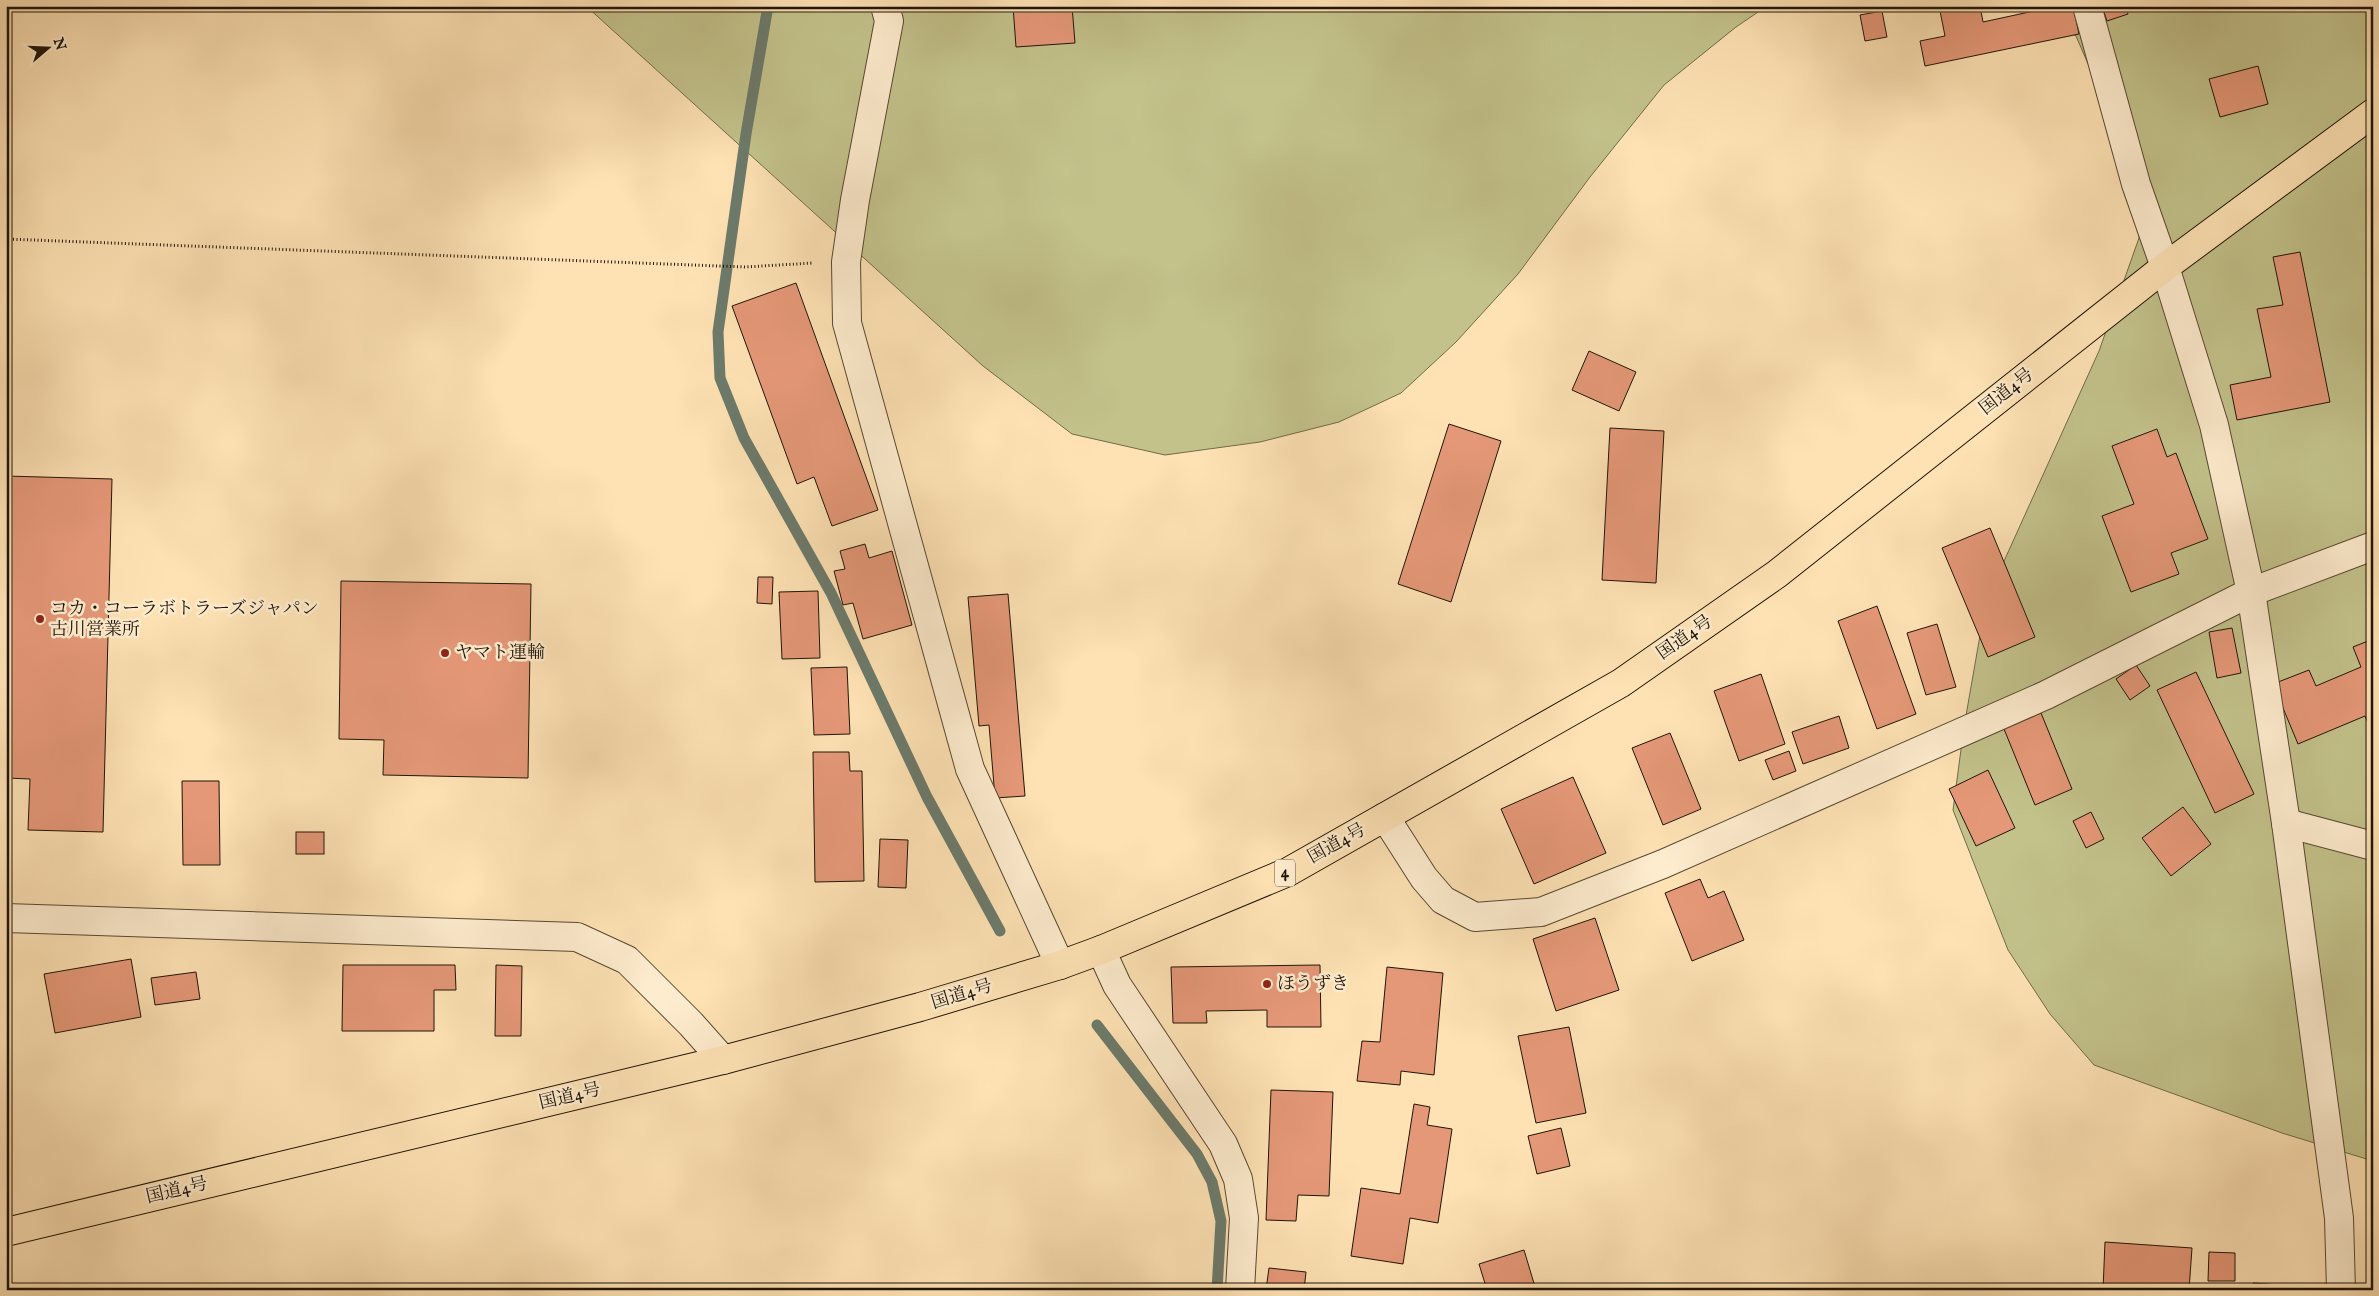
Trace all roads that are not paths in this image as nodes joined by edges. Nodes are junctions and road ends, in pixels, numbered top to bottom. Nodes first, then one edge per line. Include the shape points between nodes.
1 (884, 6) edge
2 (2087, 6) edge
3 (2373, 113) edge
4 (2165, 267) junction
5 (2373, 546) edge
6 (2251, 592) junction
7 (1385, 817) junction
8 (2286, 823) junction
9 (2373, 846) edge
10 (6, 918) edge
11 (1101, 950) junction
12 (1060, 965) junction
13 (722, 1060) junction
14 (6, 1232) edge
15 (1240, 1290) edge
16 (2341, 1290) edge

1 - 12 street via 889,21 846,262 847,324 970,768
2 - 4 street via 2136,184
3 - 4 highway, 国道4号 / 4
4 - 6 street via 2214,425
4 - 7 highway, 国道4号 / 4 via 1770,580 1621,683
5 - 6 street
6 - 7 street via 2037,699 1663,864 1541,912 1475,917 1443,900 1424,878
6 - 8 street
7 - 11 highway, 国道4号 / 4 via 1288,872
8 - 9 street
8 - 16 street via 2339,1218
10 - 13 street via 577,938 627,960
11 - 12 highway, 国道4号 / 4
11 - 15 street via 1117,985 1223,1144 1238,1179 1244,1218
12 - 13 highway, 国道4号 / 4 via 920,1007
13 - 14 highway, 国道4号 / 4

